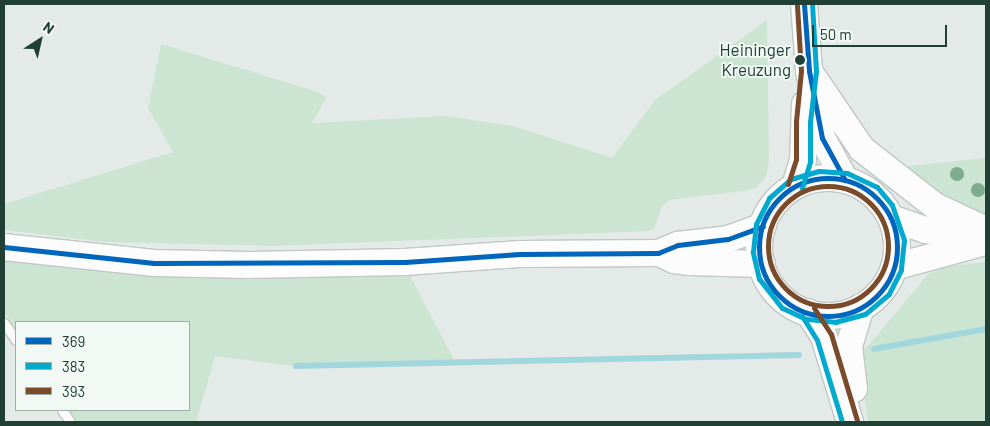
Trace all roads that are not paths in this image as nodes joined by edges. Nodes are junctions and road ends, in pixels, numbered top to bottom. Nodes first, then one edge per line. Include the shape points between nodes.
1 (804, 4) edge
2 (809, 71) junction
3 (845, 180) junction
4 (795, 186) junction
5 (891, 218) junction
6 (763, 226) junction
7 (986, 230) edge
8 (986, 236) edge
9 (986, 242) edge
10 (4, 247) edge
11 (658, 253) junction
12 (762, 264) junction
13 (894, 267) junction
14 (861, 307) junction
15 (808, 312) junction
16 (4, 323) edge
17 (15, 339) edge
18 (63, 411) edge
19 (70, 422) edge
20 (850, 422) edge
21 (860, 422) edge

1 - 2 street
2 - 3 street via 822,138
2 - 4 street via 803,122 803,160
2 - 7 street via 862,149 935,206
3 - 4 street via 820,178
3 - 5 street via 872,193
4 - 6 street via 775,203
5 - 8 street via 925,230
5 - 13 street via 897,241
6 - 11 street via 728,239 678,245
6 - 12 street
9 - 13 street
10 - 11 street via 154,263 249,266 405,262 520,254
11 - 12 street via 674,260
12 - 15 street via 779,295
13 - 14 street via 882,289
14 - 15 street via 835,315
14 - 21 street via 849,346
15 - 20 street via 824,337
16 - 17 lane
18 - 19 lane

